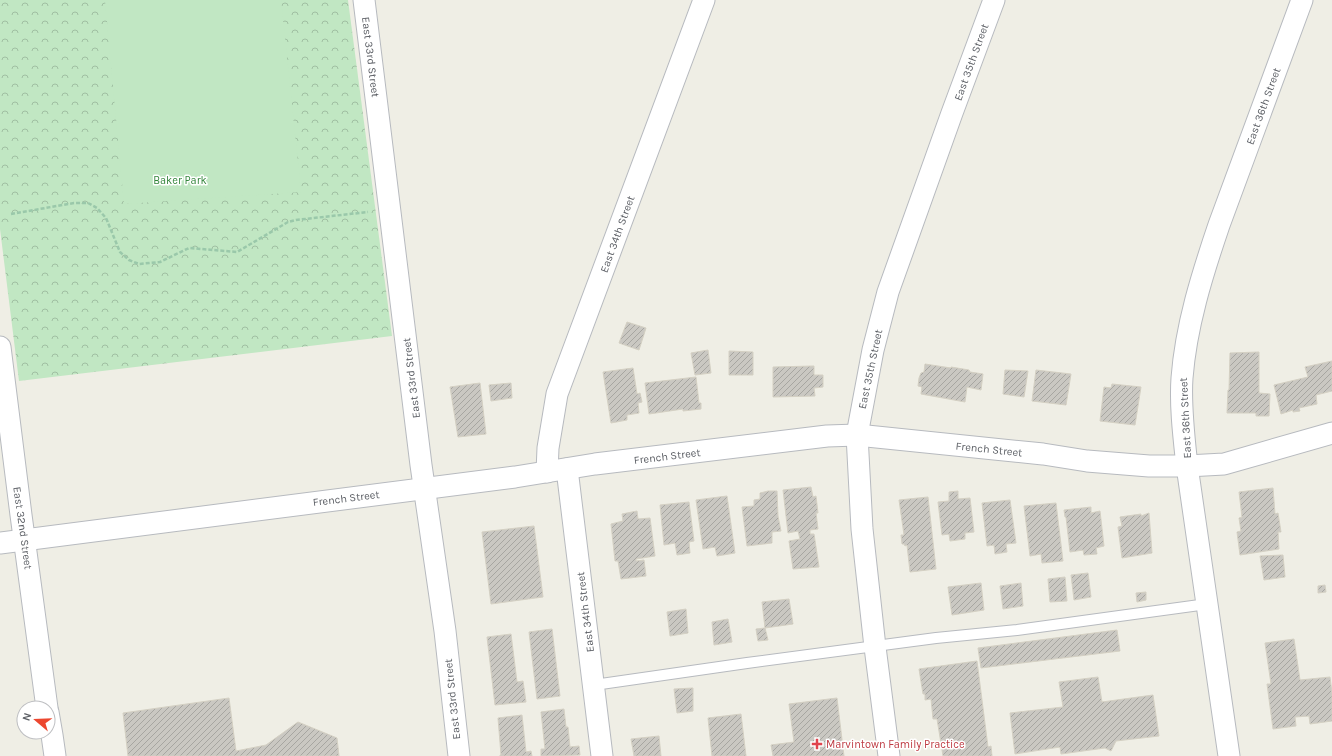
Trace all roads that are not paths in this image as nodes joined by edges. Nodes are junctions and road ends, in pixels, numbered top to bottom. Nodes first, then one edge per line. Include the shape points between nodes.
1 (364, 0) edge
2 (704, 0) edge
3 (994, 0) edge
4 (1302, 0) edge
5 (0, 347) edge
6 (1332, 433) edge
7 (857, 435) junction
8 (1187, 466) junction
9 (557, 470) junction
10 (424, 488) junction
11 (24, 539) junction
12 (0, 543) edge
13 (1207, 604) junction
14 (875, 647) junction
15 (594, 685) junction
16 (47, 700) edge
17 (52, 740) edge
18 (54, 756) edge
19 (459, 756) edge
20 (602, 756) edge
21 (889, 756) edge
22 (1229, 756) edge

1 - 10 street, East 33rd Street
2 - 9 street, East 34th Street via 557,394 548,448
3 - 7 street, East 35th Street via 888,292 873,350
4 - 8 street, East 36th Street via 1219,225 1192,316 1182,380
5 - 11 street, East 32nd Street
6 - 8 street, French Street via 1224,464
7 - 8 street, French Street via 1043,454 1087,461
7 - 9 street, French Street via 827,436
7 - 14 street, East 35th Street via 862,529
8 - 13 street, East 36th Street
9 - 10 street, French Street
9 - 15 street, East 34th Street
10 - 11 street, French Street
10 - 19 street, East 33rd Street via 445,631
11 - 12 street, French Street
11 - 16 street, East 32nd Street
13 - 14 lane
13 - 22 street, East 36th Street
14 - 15 lane
14 - 21 street, East 35th Street
15 - 20 street, East 34th Street
17 - 18 street

